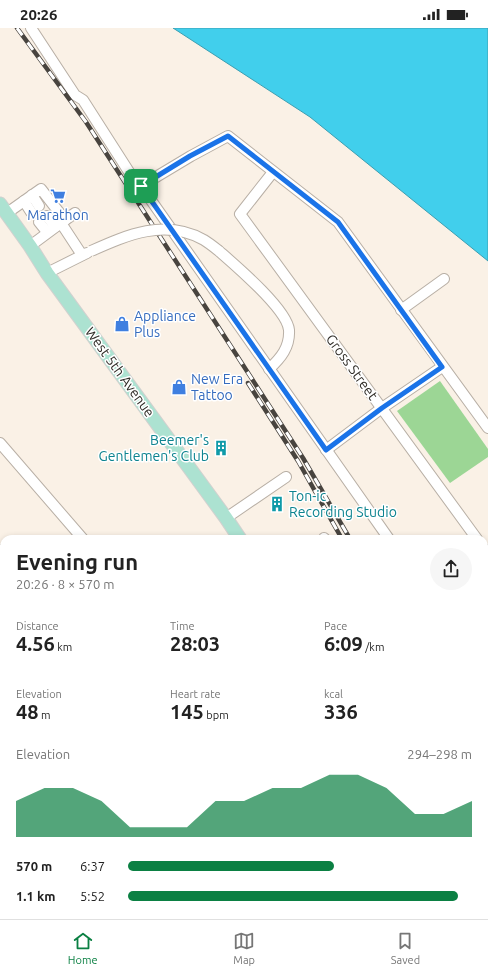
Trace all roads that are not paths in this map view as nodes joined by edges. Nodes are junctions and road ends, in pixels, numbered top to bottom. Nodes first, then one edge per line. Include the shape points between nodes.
1 (31, 28) edge
2 (273, 172) junction
3 (141, 186) junction
4 (28, 198) junction
5 (4, 209) edge
6 (35, 209) dead end
7 (75, 213) dead end
8 (43, 219) dead end
9 (57, 225) junction
10 (30, 246) junction
11 (87, 253) junction
12 (47, 273) junction
13 (444, 279) dead end
14 (401, 310) junction
15 (442, 367) junction
16 (269, 369) junction
17 (382, 408) junction
18 (488, 428) edge
19 (0, 443) edge
20 (326, 450) junction
21 (286, 477) dead end
22 (226, 518) junction
23 (80, 535) edge
24 (237, 535) edge
25 (386, 535) edge
26 (474, 535) edge

1 - 3 street via 75,95 83,100 131,175
2 - 3 street via 228,136
2 - 14 street via 338,222
2 - 17 street, Gross Street via 240,214
3 - 16 street
4 - 5 street
4 - 6 street
4 - 9 street via 41,189
5 - 10 main road, West 5th Avenue
7 - 9 street
8 - 9 street
9 - 10 street
9 - 11 street
10 - 12 main road, West 5th Avenue
11 - 12 street
11 - 16 street, bridge via 124,236 142,231 177,231 204,240 250,278 285,316 289,329 288,344 280,359
12 - 22 main road, West 5th Avenue
13 - 14 street
14 - 15 street
15 - 17 street
15 - 18 street
16 - 20 street
17 - 20 street
17 - 26 street, Gross Street
19 - 23 street
20 - 25 street
21 - 22 street
22 - 24 main road, West 5th Avenue

